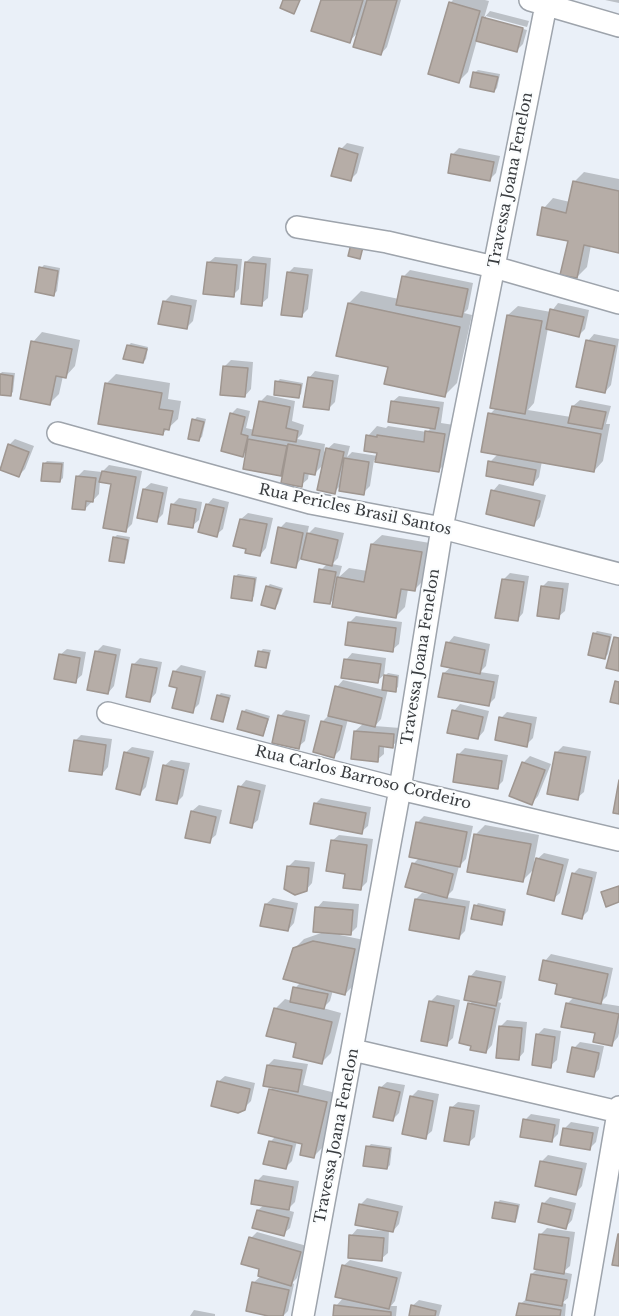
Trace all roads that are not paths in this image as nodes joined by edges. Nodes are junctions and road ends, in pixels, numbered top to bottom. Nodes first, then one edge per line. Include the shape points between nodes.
1 (541, 2) edge
2 (619, 26) edge
3 (297, 227) dead end
4 (494, 267) junction
5 (619, 303) edge
6 (58, 433) dead end
7 (442, 528) junction
8 (619, 574) edge
9 (108, 713) dead end
10 (400, 789) junction
11 (619, 840) edge
12 (353, 1050) junction
13 (619, 1110) edge
14 (303, 1316) edge
15 (583, 1316) edge

1 - 2 street
1 - 4 street, Travessa Joana Fenelon
3 - 4 street via 387,242
4 - 5 street
4 - 7 street, Travessa Joana Fenelon
6 - 7 street, Rua Pericles Brasil Santos via 310,503
7 - 8 street, Rua Pericles Brasil Santos
7 - 10 street, Travessa Joana Fenelon
9 - 10 street, Rua Carlos Barroso Cordeiro
10 - 11 street, Rua Carlos Barroso Cordeiro
10 - 12 street, Travessa Joana Fenelon
12 - 13 street
12 - 14 street, Travessa Joana Fenelon
13 - 15 street

